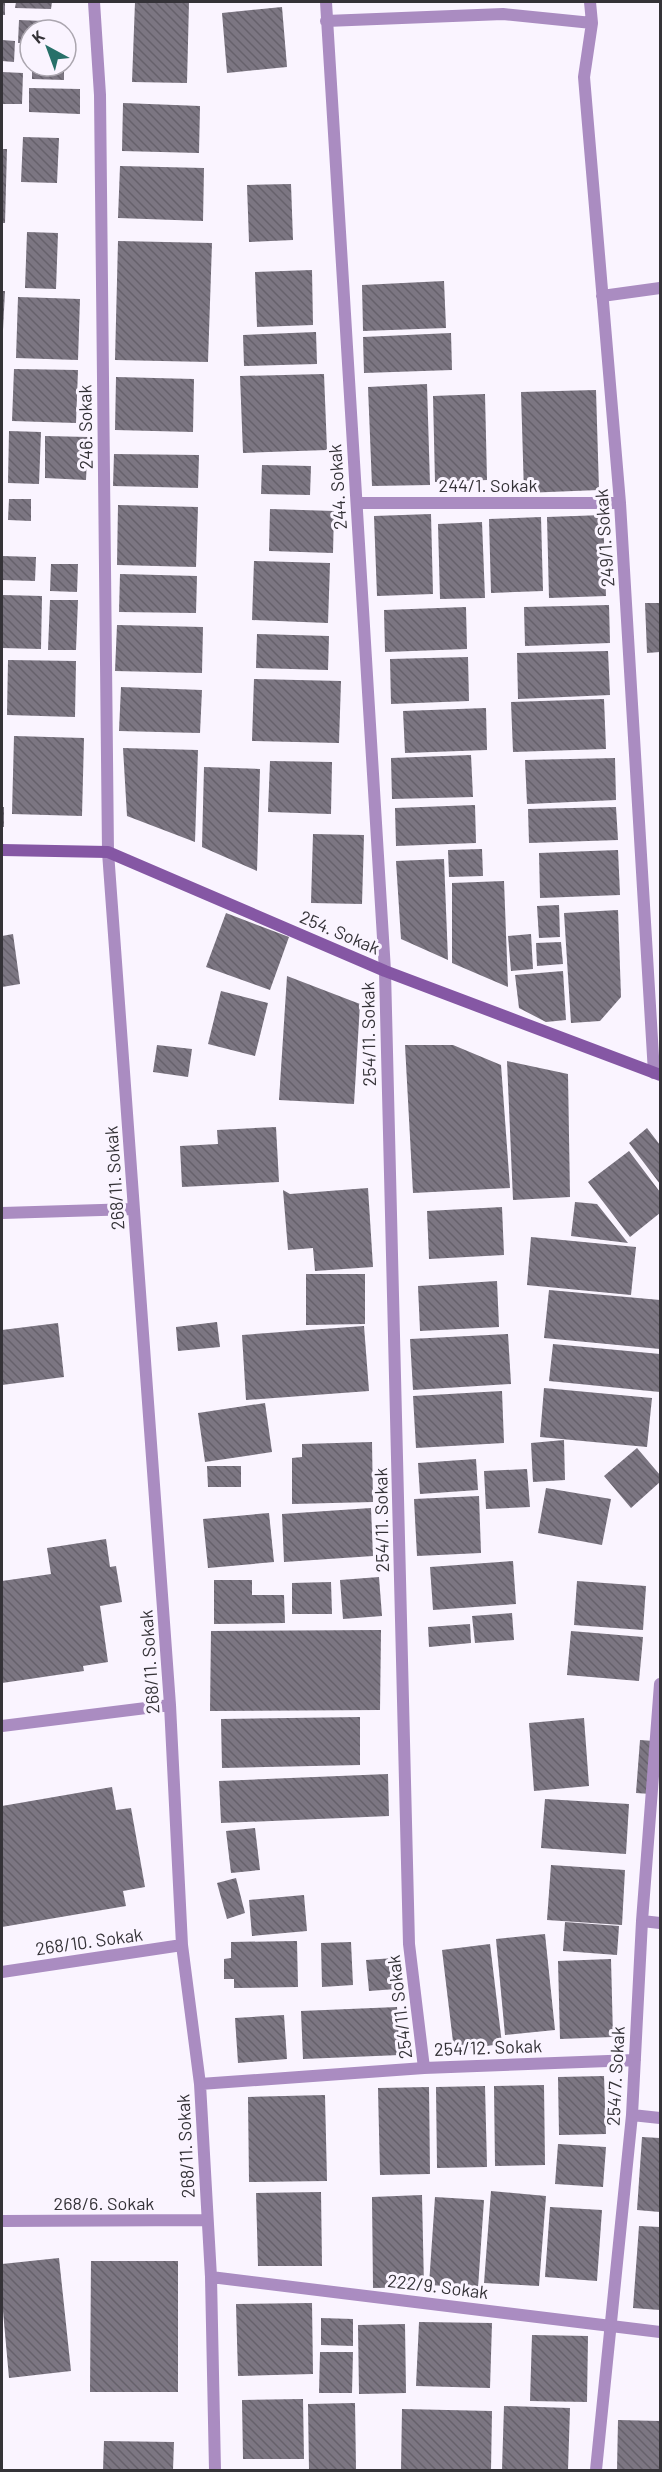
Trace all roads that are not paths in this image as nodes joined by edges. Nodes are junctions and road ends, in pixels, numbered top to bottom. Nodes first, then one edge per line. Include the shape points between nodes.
1 (94, 2) edge
2 (326, 2) edge
3 (590, 2) edge
4 (326, 21) junction
5 (592, 23) junction
6 (660, 288) edge
7 (602, 296) junction
8 (357, 503) junction
9 (620, 503) junction
10 (2, 850) edge
11 (108, 852) junction
12 (385, 970) junction
13 (657, 1074) edge
14 (134, 1209) junction
15 (2, 1213) edge
16 (660, 1684) edge
17 (660, 1704) edge
18 (170, 1705) junction
19 (2, 1726) edge
20 (642, 1921) junction
21 (660, 1923) edge
22 (182, 1945) junction
23 (2, 1972) edge
24 (635, 2060) junction
25 (424, 2068) junction
26 (200, 2084) junction
27 (632, 2115) junction
28 (660, 2118) edge
29 (206, 2220) junction
30 (2, 2221) edge
31 (211, 2277) junction
32 (610, 2325) junction
33 (660, 2332) edge
34 (215, 2470) edge
35 (596, 2470) edge

1 - 11 street, 246. Sokak via 100,95
2 - 4 street, 244. Sokak
3 - 5 street, 249/1. Sokak
4 - 5 street via 504,14
4 - 8 street, 244. Sokak
5 - 7 street, 249/1. Sokak via 584,77
6 - 7 street
7 - 9 street, 249/1. Sokak
8 - 9 street, 244/1. Sokak
8 - 12 street, 244. Sokak
9 - 13 street, 249/1. Sokak
10 - 11 street, 254. Sokak
11 - 12 street, 254. Sokak
11 - 14 street, 268/11. Sokak
12 - 13 street, 254. Sokak
12 - 25 street, 254/11. Sokak via 409,1944
14 - 15 street
14 - 18 street, 268/11. Sokak
16 - 17 street, 254/7. Sokak
17 - 20 street, 254/7. Sokak
18 - 19 street
18 - 22 street, 268/11. Sokak
20 - 21 street
20 - 24 street, 254/7. Sokak
22 - 23 street, 268/10. Sokak
22 - 26 street, 268/11. Sokak
24 - 25 street, 254/12. Sokak
24 - 27 street, 254/7. Sokak
25 - 26 street, 254/12. Sokak
26 - 29 street, 268/11. Sokak
27 - 28 street
27 - 32 street, 254/7. Sokak
29 - 30 street, 268/6. Sokak
29 - 31 street, 268/11. Sokak
31 - 32 street, 222/9. Sokak
31 - 34 street, 268/11. Sokak
32 - 33 street, 222/9. Sokak
32 - 35 street, 254/7. Sokak

